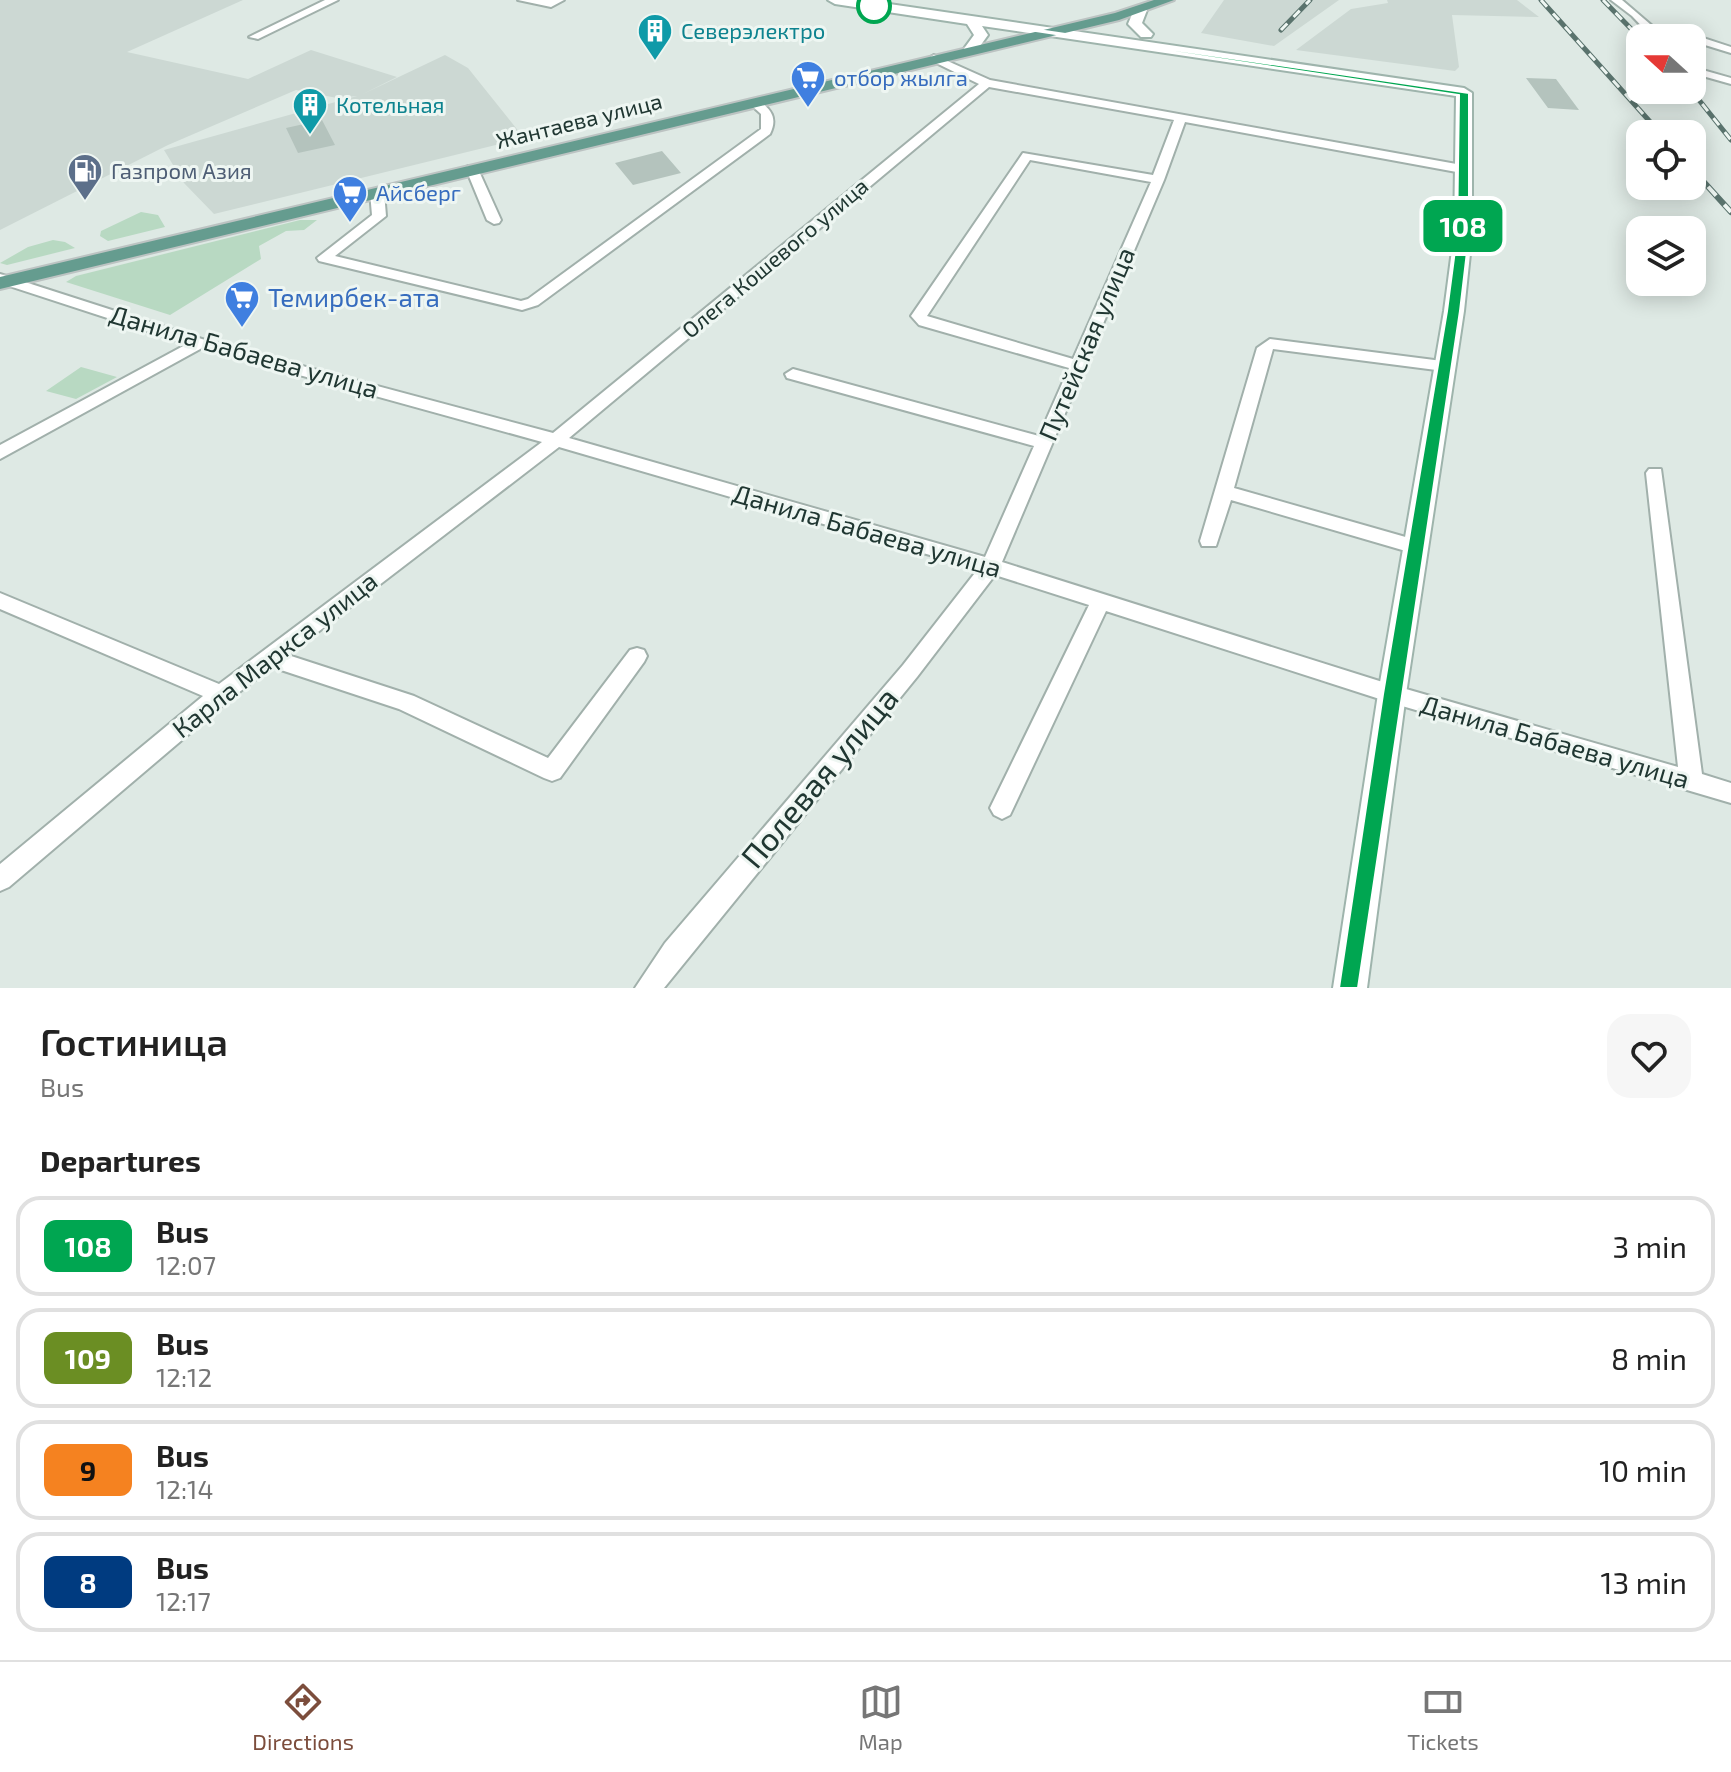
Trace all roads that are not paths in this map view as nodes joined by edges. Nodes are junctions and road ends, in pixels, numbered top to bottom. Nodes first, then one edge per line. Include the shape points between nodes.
1 (333, 0) edge
2 (523, 0) edge
3 (835, 0) edge
4 (918, 0) edge
5 (1167, 0) edge
6 (1616, 0) edge
7 (555, 2) edge
8 (1140, 10) junction
9 (972, 20) junction
10 (1643, 24) edge
11 (1081, 25) junction
12 (1052, 32) junction
13 (1146, 34) junction
14 (254, 37) dead end
15 (1706, 42) edge
16 (970, 50) junction
17 (1731, 50) edge
18 (934, 58) junction
19 (1706, 74) edge
20 (1731, 81) edge
21 (987, 83) junction
22 (1464, 93) junction
23 (754, 102) junction
24 (1180, 119) junction
25 (472, 169) junction
26 (1462, 169) junction
27 (1158, 180) junction
28 (377, 192) junction
29 (494, 220) dead end
30 (3, 281) edge
31 (200, 343) junction
32 (1078, 365) junction
33 (1444, 366) junction
34 (793, 374) dead end
35 (560, 436) junction
36 (1044, 443) junction
37 (0, 453) edge
38 (1655, 473) dead end
39 (1224, 492) junction
40 (1209, 541) dead end
41 (1416, 547) junction
42 (991, 566) junction
43 (0, 601) edge
44 (1100, 603) junction
45 (637, 656) dead end
46 (269, 657) junction
47 (221, 694) junction
48 (1392, 694) junction
49 (1691, 781) junction
50 (1731, 793) edge
51 (1002, 808) dead end
52 (0, 879) edge
53 (648, 988) edge
54 (1350, 988) edge

1 - 14 street
2 - 7 street
3 - 9 street
4 - 11 street
5 - 8 main road, Жантаева улица
6 - 10 street
8 - 11 main road, Жантаева улица
8 - 13 street via 1135,24
9 - 12 street
9 - 16 street via 981,35
11 - 12 main road, Жантаева улица
11 - 13 street
12 - 16 main road, Жантаева улица
12 - 22 street
13 - 22 street via 1449,77
15 - 17 street
16 - 18 main road, Жантаева улица
18 - 21 street
18 - 23 main road, Жантаева улица
19 - 20 street
21 - 24 street
21 - 35 street, Олега Кошевого улица
22 - 26 street
23 - 25 main road, Жантаева улица
23 - 28 street via 767,112 766,131 522,306 324,258 379,216
24 - 26 street
24 - 27 street, Путейская улица
25 - 28 main road, Жантаева улица
25 - 29 street
26 - 33 street via 1463,235
27 - 32 street, Путейская улица
27 - 32 street via 1027,156 919,316 924,322
28 - 30 main road, Жантаева улица
30 - 31 street, Данила Бабаева улица
31 - 35 street, Данила Бабаева улица
31 - 37 street
32 - 36 street, Путейская улица
33 - 39 street via 1270,344
33 - 41 street
34 - 36 street
35 - 42 street, Данила Бабаева улица
35 - 46 street, Карла Маркса улица
36 - 42 street, Путейская улица
38 - 49 street
39 - 40 street
39 - 41 street
41 - 48 street
42 - 44 street, Данила Бабаева улица
42 - 53 street, Полевая улица
43 - 47 street
44 - 48 street, Данила Бабаева улица
44 - 51 street
45 - 46 street via 552,771 406,702
46 - 47 street, Карла Маркса улица
47 - 52 street, Карла Маркса улица
48 - 49 street, Данила Бабаева улица
48 - 54 street
49 - 50 street, Данила Бабаева улица

